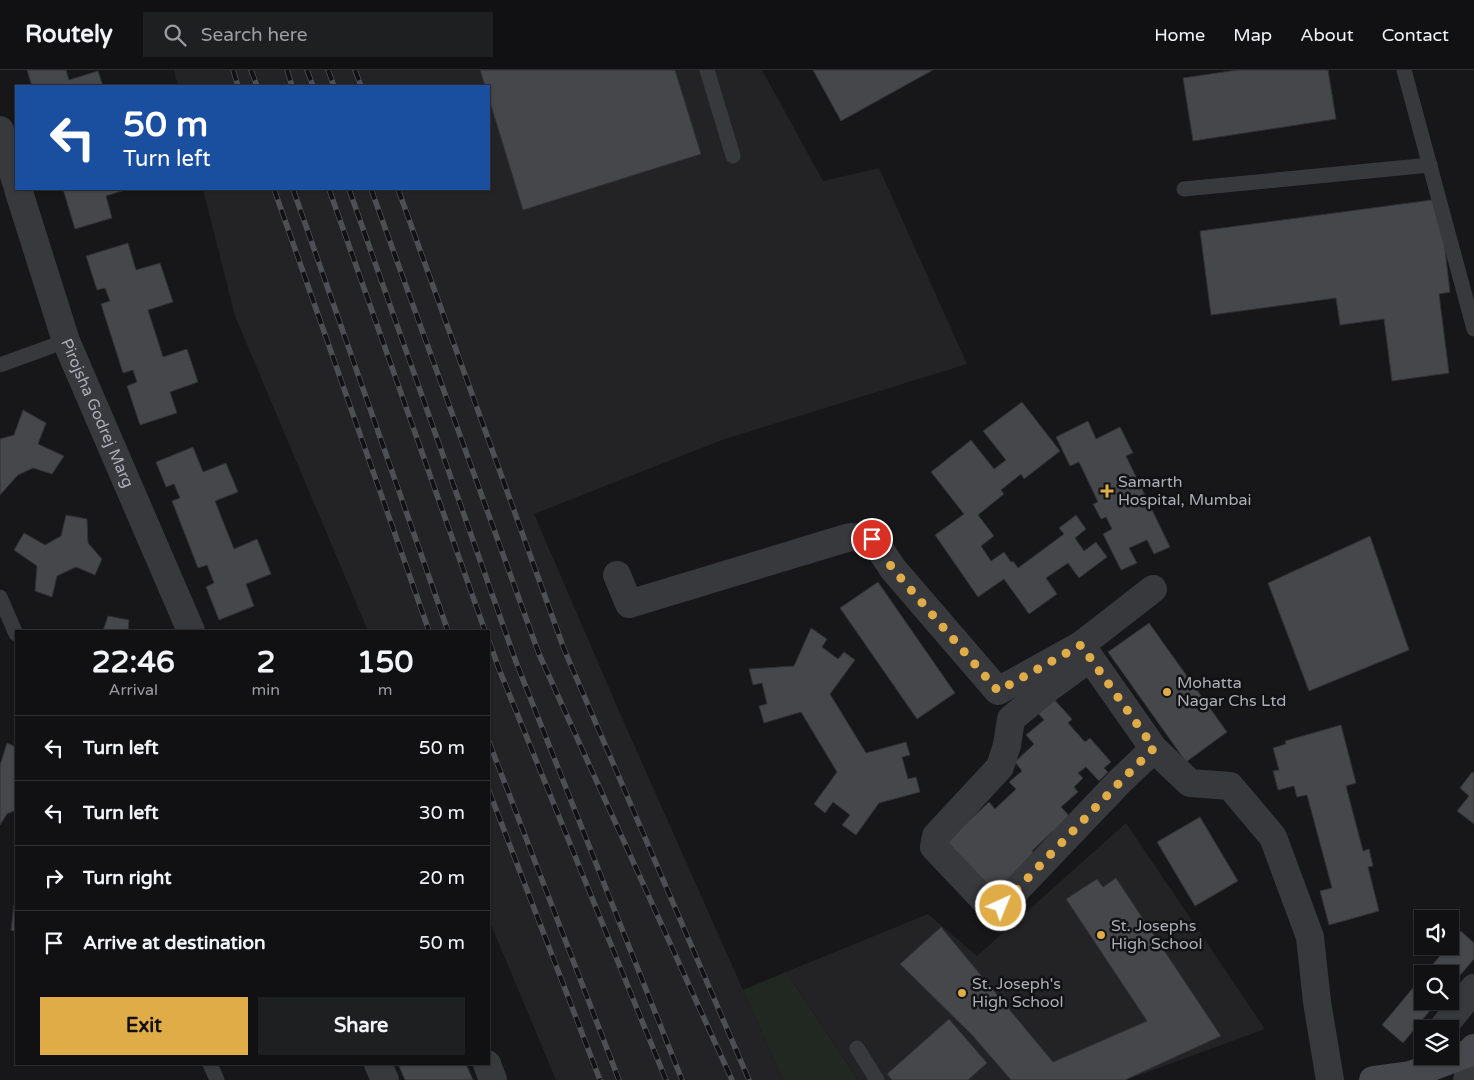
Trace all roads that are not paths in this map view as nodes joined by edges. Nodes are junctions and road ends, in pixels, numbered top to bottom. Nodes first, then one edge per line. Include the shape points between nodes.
1 (707, 70) edge
2 (1404, 70) edge
3 (0, 130) edge
4 (733, 156) dead end
5 (1430, 165) junction
6 (15, 179) edge
7 (1184, 189) dead end
8 (18, 190) edge
9 (1469, 292) edge
10 (1474, 329) edge
11 (66, 341) junction
12 (0, 365) edge
13 (617, 575) dead end
14 (1153, 589) dead end
15 (0, 597) edge
16 (192, 630) edge
17 (15, 632) edge
18 (1085, 652) junction
19 (1154, 748) junction
20 (1474, 988) edge
21 (1449, 1020) edge
22 (857, 1048) dead end
23 (1474, 1048) edge
24 (210, 1065) edge
25 (378, 1065) edge
26 (487, 1065) edge
27 (1436, 1065) edge
28 (1474, 1075) edge
29 (217, 1080) edge
30 (385, 1080) edge
31 (493, 1080) edge
32 (877, 1080) edge
33 (1330, 1080) edge
34 (1373, 1080) edge
35 (1432, 1080) edge
36 (1467, 1080) edge

1 - 4 lane
2 - 5 lane
3 - 6 street
5 - 7 lane
5 - 9 lane
8 - 11 street, Pirojsha Godrej Marg
9 - 10 lane
11 - 12 lane
11 - 16 street, Pirojsha Godrej Marg
13 - 18 street via 629,604 850,537 872,539 893,569 998,691
14 - 18 street
15 - 17 lane
18 - 19 street
18 - 19 street via 1011,719 1000,767 936,836 934,847 985,901 1001,906
19 - 33 street via 1190,783 1230,786 1273,837 1310,938 1316,1002
20 - 21 street
22 - 32 lane
23 - 34 street, bridge via 1469,1053 1410,1075
24 - 29 lane
25 - 30 street
26 - 31 street
27 - 35 street
28 - 36 street

